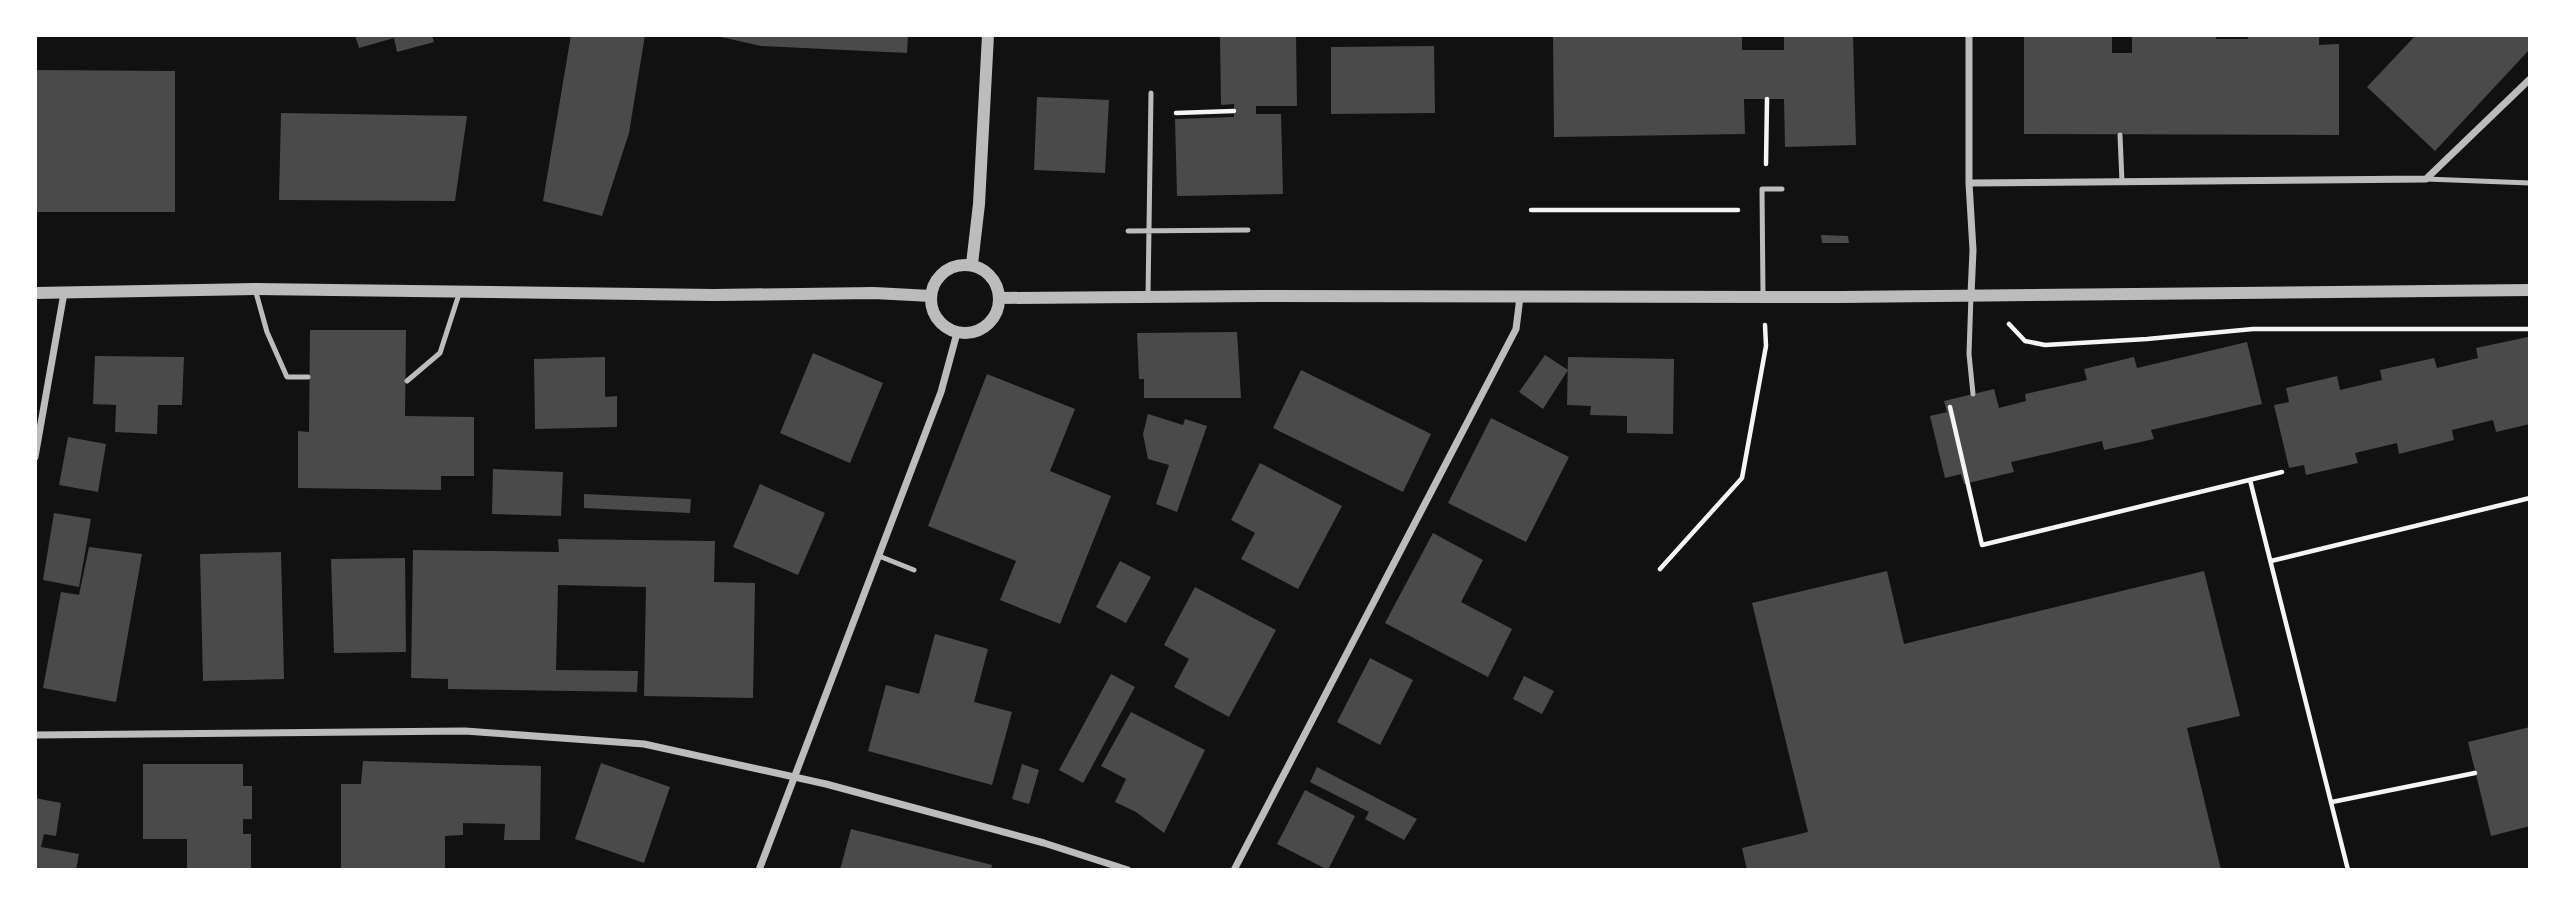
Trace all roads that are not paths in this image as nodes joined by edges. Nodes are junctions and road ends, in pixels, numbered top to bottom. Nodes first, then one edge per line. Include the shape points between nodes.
1 (988, 35) edge
2 (1969, 35) edge
3 (2530, 79) edge
4 (1151, 93) dead end
5 (2120, 135) dead end
6 (2426, 179) junction
7 (2122, 182) junction
8 (1969, 183) junction
9 (2530, 183) edge
10 (1782, 189) dead end
11 (1149, 230) junction
12 (1248, 230) dead end
13 (1128, 231) dead end
14 (972, 264) junction
15 (255, 289) junction
16 (2530, 290) edge
17 (460, 291) junction
18 (35, 293) edge
19 (64, 293) junction
20 (1971, 295) junction
21 (931, 296) junction
22 (1149, 296) junction
23 (1763, 296) junction
24 (1520, 297) junction
25 (1000, 298) junction
26 (957, 333) junction
27 (308, 377) dead end
28 (407, 380) dead end
29 (1973, 394) dead end
30 (35, 457) edge
31 (879, 556) junction
32 (914, 570) dead end
33 (35, 736) edge
34 (795, 776) junction
35 (759, 870) edge
36 (1128, 870) edge
37 (1234, 870) edge

1 - 14 street
2 - 8 street
3 - 6 street
4 - 11 lane
5 - 7 lane
6 - 7 street
6 - 9 lane
7 - 8 street
8 - 20 street
10 - 23 lane via 1762,189
11 - 12 lane
11 - 13 lane
11 - 22 lane
14 - 21 street via 950,267 936,280
14 - 25 street via 996,282
15 - 17 street
15 - 19 street
15 - 27 lane via 287,377
16 - 20 street
17 - 21 street
17 - 28 lane via 440,353
18 - 19 street
19 - 30 street
20 - 23 street
20 - 29 lane
21 - 26 street via 933,313 943,326
22 - 24 street
22 - 25 street
23 - 24 street
24 - 37 street via 1516,329
25 - 26 street via 995,318 978,331
26 - 31 street via 941,392
31 - 32 lane
31 - 34 street
33 - 34 street via 465,731 644,744
34 - 35 street
34 - 36 street

